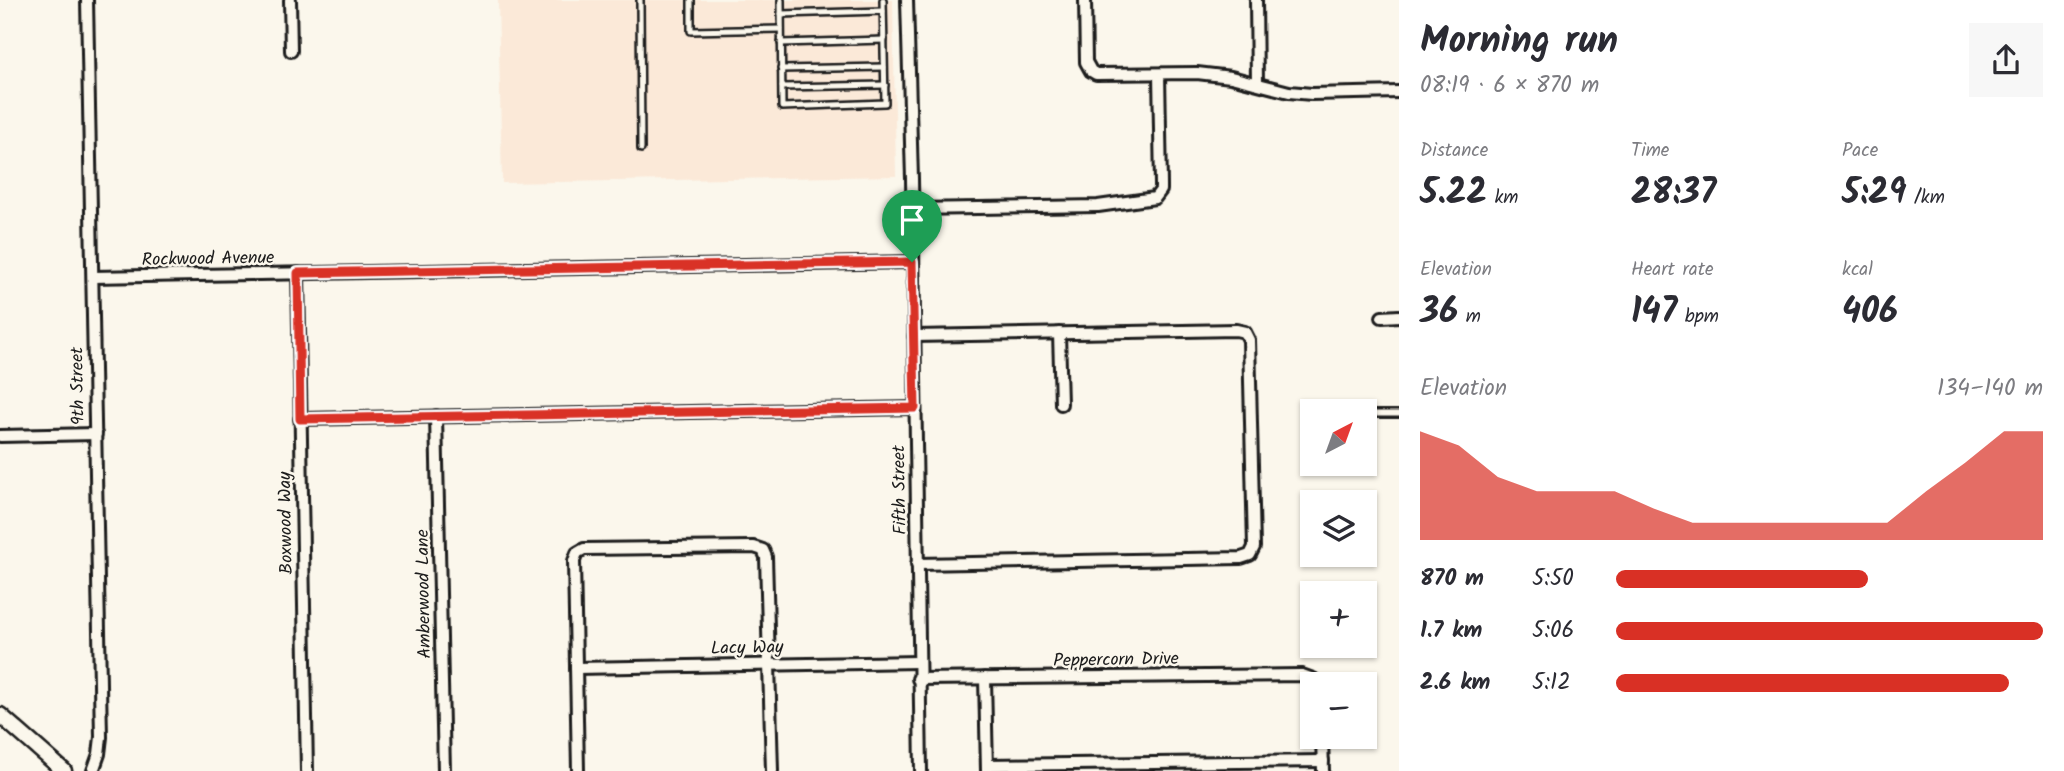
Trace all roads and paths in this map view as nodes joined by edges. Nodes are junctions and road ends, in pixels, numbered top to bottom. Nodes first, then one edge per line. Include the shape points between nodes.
1 (87, 0) edge
2 (290, 0) edge
3 (640, 0) edge
4 (691, 0) edge
5 (781, 0) edge
6 (883, 0) edge
7 (907, 0) edge
8 (1085, 0) edge
9 (1256, 0) edge
10 (884, 11) junction
11 (781, 14) junction
12 (781, 29) junction
13 (884, 40) junction
14 (781, 43) junction
15 (291, 51) dead end
16 (884, 66) junction
17 (781, 69) junction
18 (1159, 74) junction
19 (1257, 83) junction
20 (885, 85) junction
21 (782, 87) junction
22 (1399, 92) edge
23 (641, 149) dead end
24 (912, 209) junction
25 (912, 262) junction
26 (298, 273) junction
27 (93, 277) junction
28 (1399, 316) edge
29 (1382, 317) dead end
30 (1059, 333) junction
31 (914, 336) junction
32 (1061, 404) dead end
33 (915, 408) junction
34 (1377, 414) edge
35 (1399, 414) edge
36 (436, 416) junction
37 (300, 419) junction
38 (96, 434) junction
39 (0, 436) edge
40 (917, 564) junction
41 (918, 662) junction
42 (770, 664) junction
43 (576, 668) junction
44 (1300, 675) edge
45 (985, 678) junction
46 (918, 679) junction
47 (0, 715) edge
48 (1323, 766) edge
49 (987, 768) edge
50 (64, 771) edge
51 (93, 771) edge
52 (307, 771) edge
53 (444, 771) edge
54 (578, 771) edge
55 (772, 771) edge
56 (920, 771) edge

1 - 27 street, 9th Street
2 - 15 street
3 - 23 lane
4 - 12 lane via 691,31
5 - 11 lane
6 - 10 lane
7 - 24 street, Fifth Street
8 - 18 street via 1086,62 1091,71 1101,75
9 - 19 street
10 - 11 lane
10 - 13 lane
11 - 12 lane
12 - 14 lane
13 - 14 lane
13 - 16 lane
14 - 17 lane
16 - 17 lane
16 - 20 lane
17 - 21 lane
18 - 19 street via 1209,74
18 - 24 street via 1161,185 1150,200 1098,206
19 - 22 street via 1312,94
20 - 21 lane
20 - 21 lane via 885,103 782,107
24 - 25 street, Fifth Street
25 - 26 street, Rockwood Avenue
25 - 31 street, Fifth Street
26 - 27 street, Rockwood Avenue
26 - 37 street, Boxwood Way
27 - 38 street, 9th Street
28 - 29 street
30 - 31 street
30 - 32 street
30 - 40 street via 1245,332 1249,340 1254,533 1250,555
31 - 33 street, Fifth Street
33 - 36 street
33 - 40 street, Fifth Street
34 - 35 lane
36 - 37 street
36 - 53 street, Amberwood Lane
37 - 52 street, Boxwood Way
38 - 39 street
38 - 51 street, 9th Street via 101,737
40 - 41 street, Fifth Street
41 - 42 street, Lacy Way
41 - 46 street, Fifth Street
42 - 43 street, Lacy Way
42 - 43 street via 766,557 762,550 584,550 574,561
42 - 55 street
43 - 54 street
44 - 45 street, Peppercorn Drive
45 - 46 street, Peppercorn Drive
45 - 49 street
46 - 56 street, Fifth Street
47 - 50 street
48 - 49 street

